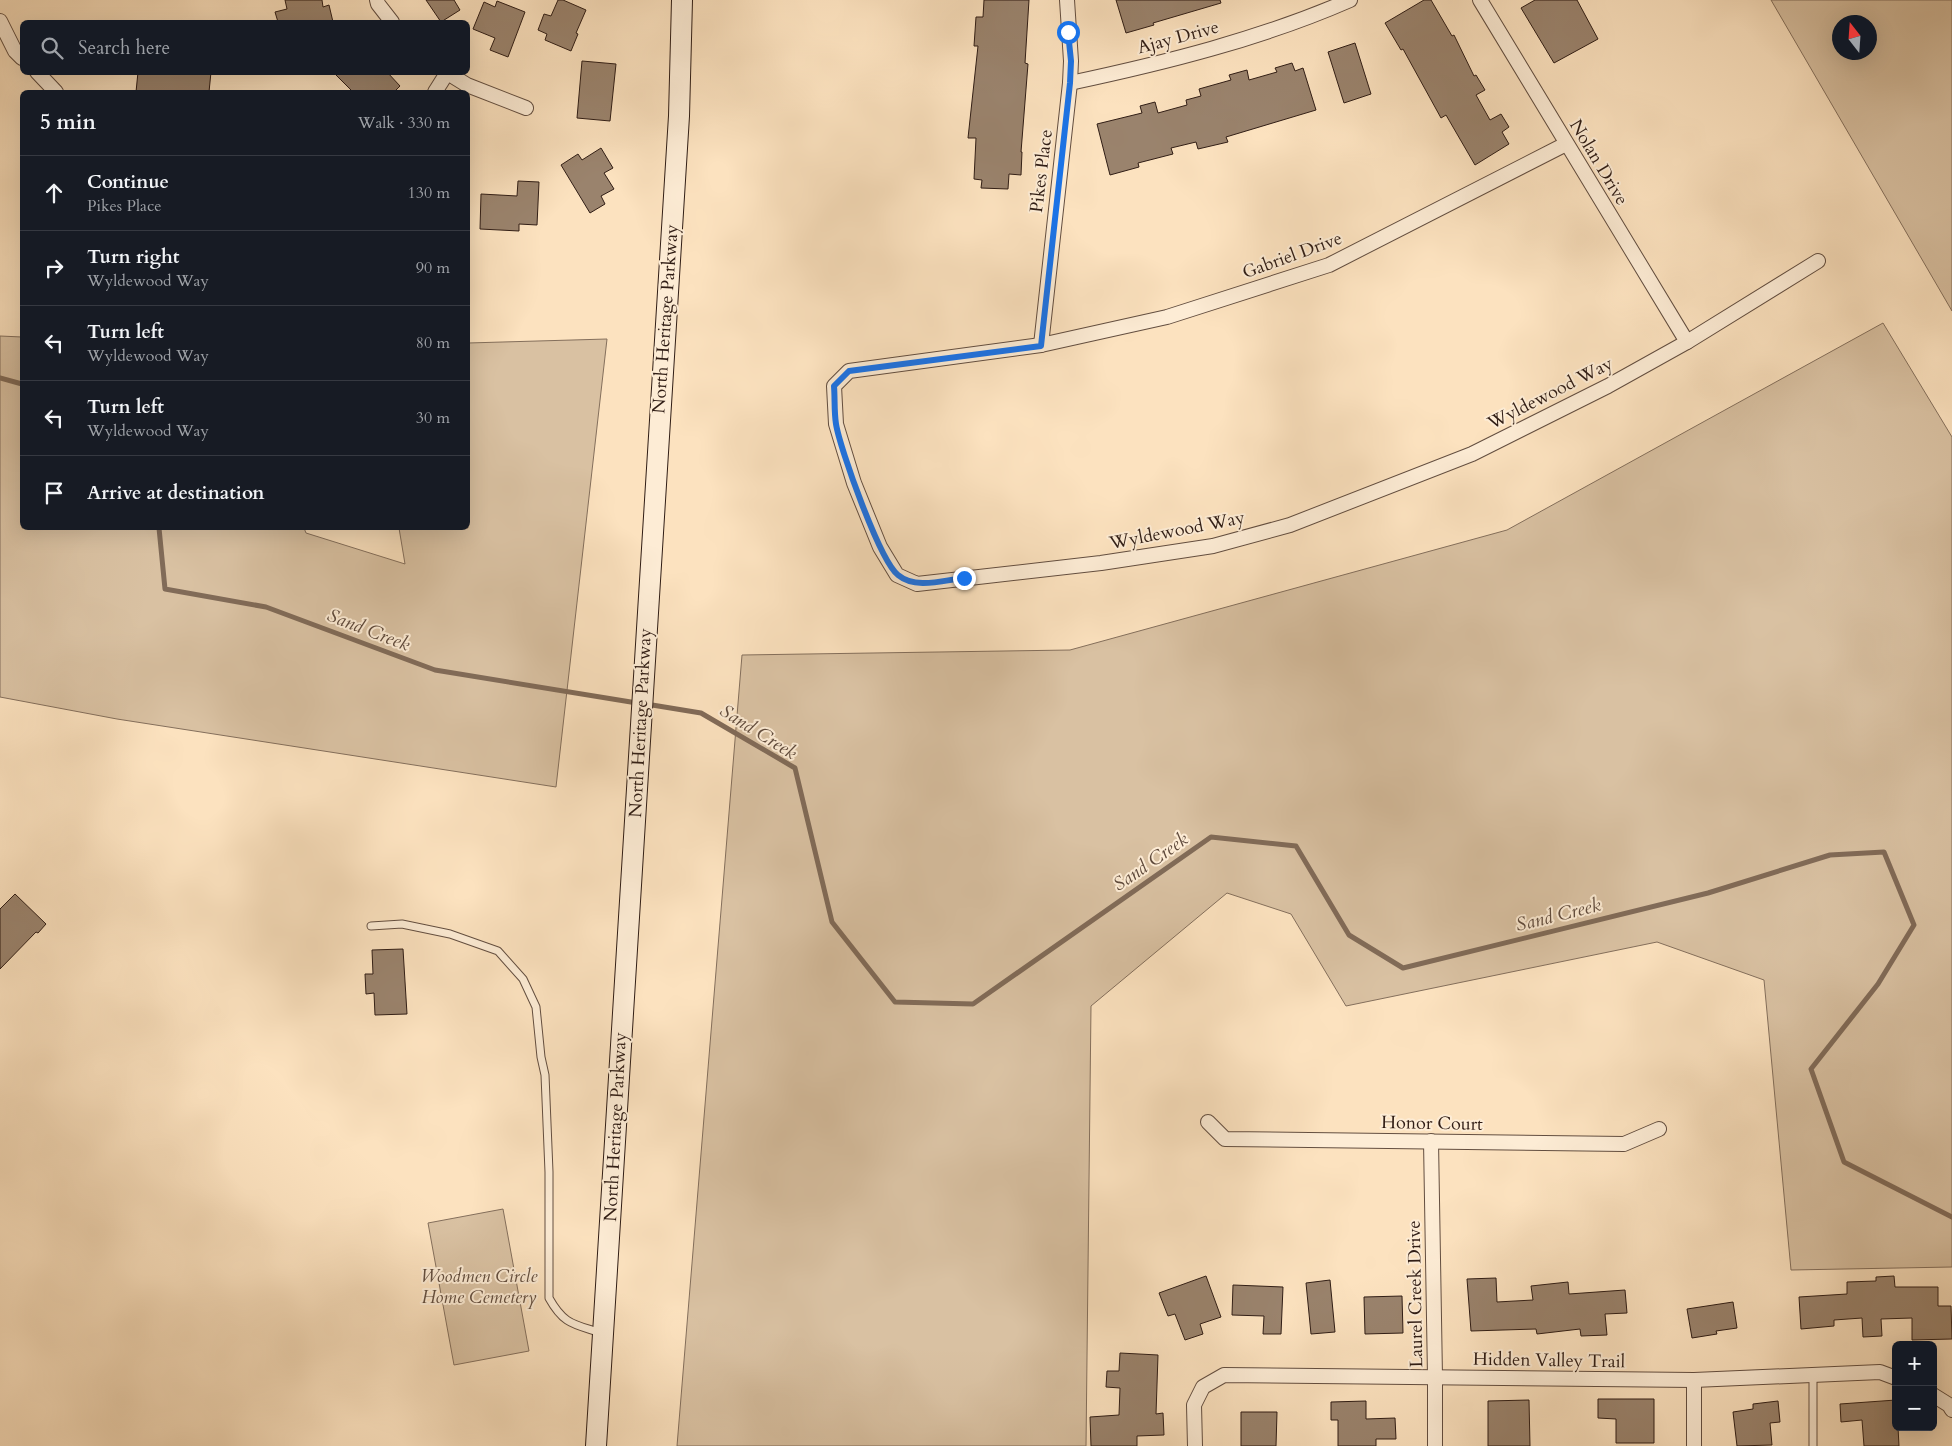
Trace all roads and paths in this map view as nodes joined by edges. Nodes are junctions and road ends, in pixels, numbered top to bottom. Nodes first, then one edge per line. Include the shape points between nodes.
1 (377, 0) edge
2 (682, 0) edge
3 (1067, 0) edge
4 (1350, 0) edge
5 (1480, 0) edge
6 (390, 20) edge
7 (0, 21) edge
8 (20, 56) edge
9 (40, 75) edge
10 (446, 75) edge
11 (450, 75) edge
12 (1070, 83) junction
13 (54, 90) edge
14 (436, 90) edge
15 (526, 108) dead end
16 (1566, 144) junction
17 (1818, 261) dead end
18 (1687, 342) junction
19 (1041, 346) junction
20 (371, 926) dead end
21 (1208, 1122) dead end
22 (1660, 1129) dead end
23 (1431, 1141) junction
24 (603, 1334) junction
25 (1813, 1375) junction
26 (1892, 1376) edge
27 (1435, 1377) junction
28 (1694, 1380) junction
29 (1937, 1398) edge
30 (1952, 1410) edge
31 (596, 1446) edge
32 (1195, 1446) edge
33 (1435, 1446) edge
34 (1694, 1446) edge
35 (1813, 1446) edge

1 - 6 street
2 - 24 main road, North Heritage Parkway via 678,116
3 - 12 street, Pikes Place
4 - 12 street, Ajay Drive via 1249,37 1119,73
5 - 16 street, Nolan Drive
7 - 8 street
9 - 13 street
10 - 14 street
11 - 15 street via 467,85
12 - 19 street, Pikes Place
16 - 18 street, Nolan Drive
16 - 19 street, Gabriel Drive via 1329,265 1167,317
17 - 18 street, Wyldewood Way
18 - 19 street, Wyldewood Way via 1608,386 1472,454 1290,525 1213,546 1101,563 917,584 897,575 880,547 854,483 836,424 834,386 849,371
20 - 24 lane via 402,924 450,934 498,951 523,979 536,1007 545,1075 549,1298 558,1314 573,1324
21 - 23 street, Honor Court via 1225,1139
22 - 23 street, Honor Court via 1624,1144
23 - 27 street, Laurel Creek Drive
24 - 31 main road, North Heritage Parkway
25 - 26 street, Hidden Valley Trail via 1880,1372
25 - 28 street, Hidden Valley Trail
25 - 35 lane
27 - 28 street, Hidden Valley Trail
27 - 32 street, Hidden Valley Trail via 1224,1375 1203,1387 1194,1405
27 - 33 street, Laurel Creek Drive
28 - 34 street
29 - 30 street

